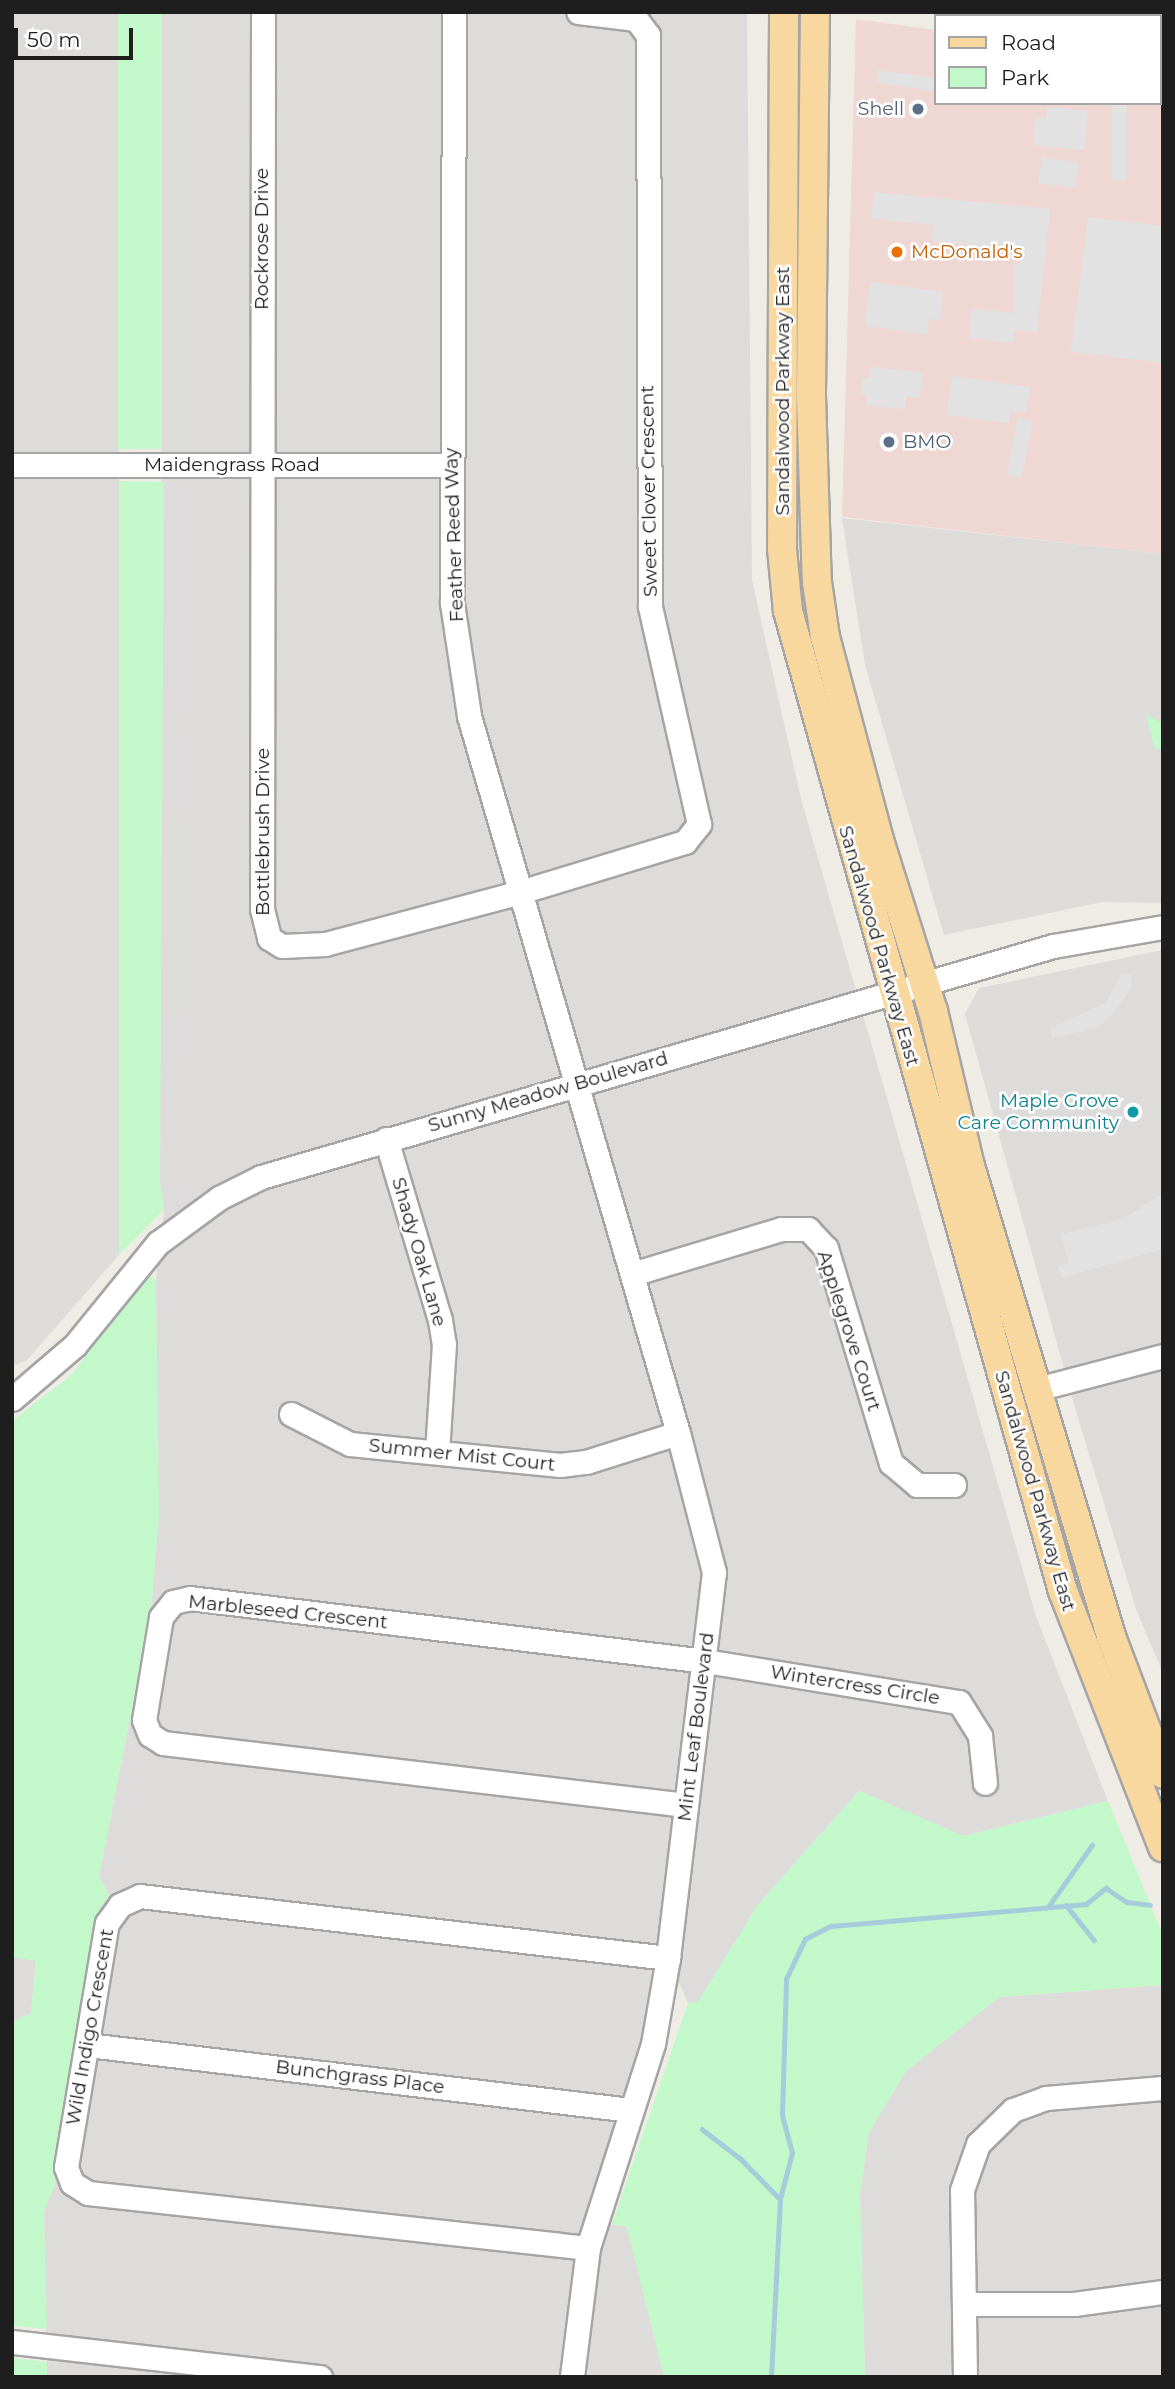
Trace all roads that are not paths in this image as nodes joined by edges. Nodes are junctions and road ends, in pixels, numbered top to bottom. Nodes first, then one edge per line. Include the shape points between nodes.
1 (263, 12) edge
2 (454, 12) edge
3 (578, 12) edge
4 (784, 12) edge
5 (815, 12) edge
6 (12, 465) edge
7 (451, 465) junction
8 (264, 466) junction
9 (520, 892) junction
10 (1163, 927) edge
11 (925, 983) junction
12 (892, 993) junction
13 (577, 1084) junction
14 (386, 1139) junction
15 (632, 1274) junction
16 (1162, 1359) edge
17 (1037, 1389) junction
18 (12, 1399) edge
19 (291, 1414) dead end
20 (678, 1433) junction
21 (437, 1451) junction
22 (954, 1485) dead end
23 (705, 1661) junction
24 (1163, 1774) edge
25 (985, 1783) dead end
26 (686, 1805) junction
27 (1163, 1847) edge
28 (668, 1958) junction
29 (88, 2045) junction
30 (1163, 2088) edge
31 (631, 2110) junction
32 (588, 2248) junction
33 (1163, 2292) edge
34 (965, 2304) junction
35 (12, 2342) edge
36 (320, 2377) edge
37 (572, 2377) edge
38 (965, 2377) edge

1 - 8 street, Rockrose Drive
2 - 7 street, Feather Reed Way
3 - 9 street, Sweet Clover Crescent via 636,19 648,35 650,606 699,824 685,842
4 - 12 main road, Sandalwood Parkway East via 782,549 788,611
5 - 11 main road, Sandalwood Parkway East via 811,396 817,582 839,694 878,840
6 - 8 street, Maidengrass Road
7 - 8 street, Maidengrass Road
7 - 9 street, Feather Reed Way via 452,603 469,716
8 - 9 street, Bottlebrush Drive via 262,909 269,938 282,946 325,944
9 - 13 street, Feather Reed Way
10 - 11 street, Sunny Meadow Boulevard via 1053,946
11 - 12 street, Sunny Meadow Boulevard
11 - 17 main road, Sandalwood Parkway East via 970,1167
12 - 13 street, Sunny Meadow Boulevard
12 - 27 main road, Sandalwood Parkway East via 1063,1591
13 - 14 street, Sunny Meadow Boulevard
13 - 15 street, Mint Leaf Boulevard
14 - 18 street, Sunny Meadow Boulevard via 261,1177 176,1227 148,1253 62,1360
14 - 21 street, Shady Oak Lane via 444,1344
15 - 20 street, Mint Leaf Boulevard
15 - 22 street, Applegrove Court via 781,1228 807,1229 826,1248 891,1463 917,1485
16 - 17 street
17 - 24 main road, Sandalwood Parkway East via 1112,1639
19 - 21 street, Summer Mist Court via 350,1444
20 - 21 street, Summer Mist Court via 586,1462 560,1465
20 - 23 street, Mint Leaf Boulevard via 714,1572
23 - 25 street, Wintercress Circle via 959,1702 980,1735
23 - 26 street, Mint Leaf Boulevard
23 - 26 street, Marbleseed Crescent via 190,1598 173,1602 162,1617 144,1720 150,1735 163,1743
26 - 28 street, Mint Leaf Boulevard
28 - 29 street, Wild Indigo Crescent via 140,1896 120,1905 107,1923
28 - 31 street, Mint Leaf Boulevard via 653,2044
29 - 31 street, Bunchgrass Place
29 - 32 street, Wild Indigo Crescent via 66,2167 72,2183 88,2193
30 - 34 street via 1046,2098 1013,2110 988,2131 967,2167 962,2190
31 - 32 street, Mint Leaf Boulevard
32 - 37 street, Mint Leaf Boulevard
33 - 34 street via 1074,2304
34 - 38 street
35 - 36 street

